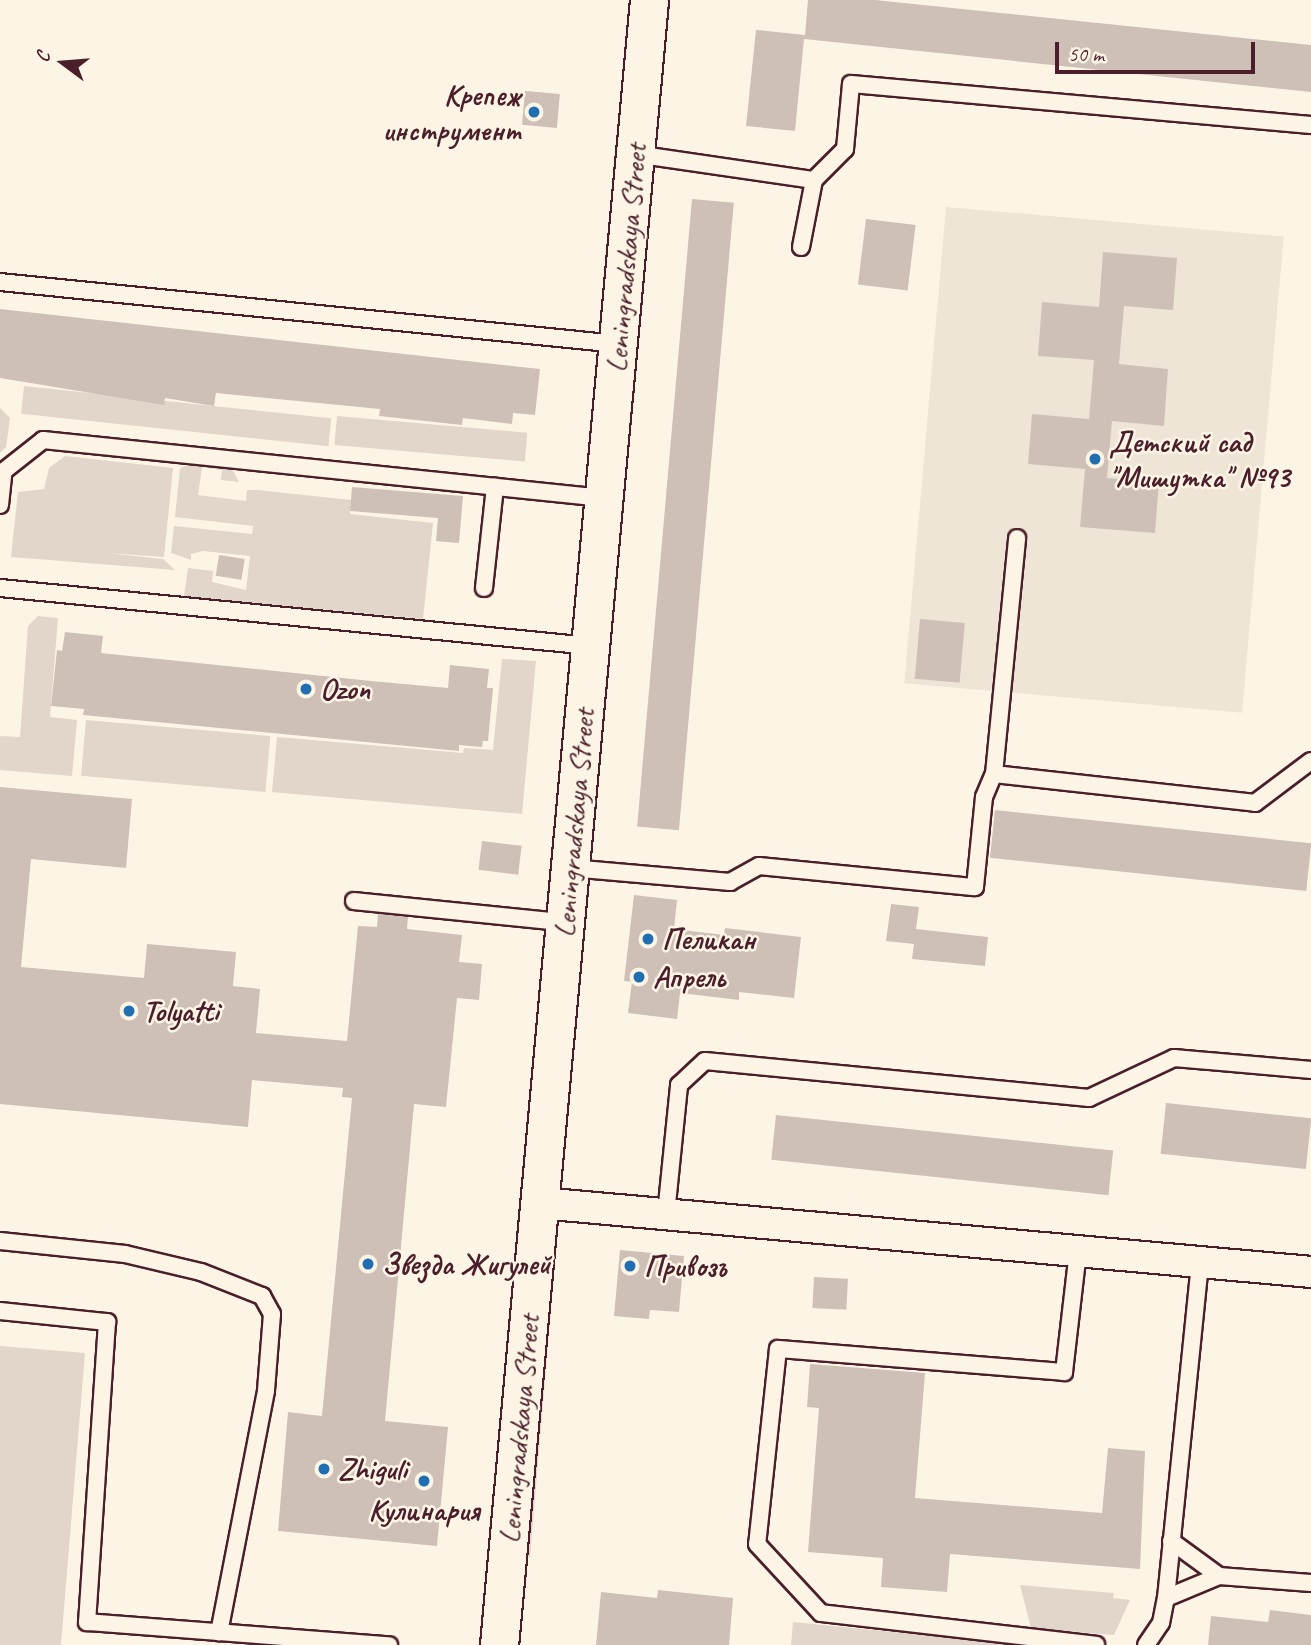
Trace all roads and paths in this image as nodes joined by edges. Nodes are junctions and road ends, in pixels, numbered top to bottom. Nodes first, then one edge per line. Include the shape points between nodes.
1 (649, 0) edge
2 (1311, 125) edge
3 (635, 154) junction
4 (814, 180) junction
5 (801, 247) dead end
6 (0, 282) edge
7 (618, 344) junction
8 (1, 474) edge
9 (495, 487) junction
10 (603, 498) junction
11 (0, 505) edge
12 (1017, 538) dead end
13 (0, 588) edge
14 (484, 588) dead end
15 (590, 646) junction
16 (1311, 761) edge
17 (994, 774) junction
18 (570, 868) junction
19 (354, 901) dead end
20 (550, 921) dead end
21 (1311, 1070) edge
22 (540, 1203) junction
23 (666, 1214) junction
24 (0, 1241) edge
25 (1078, 1251) junction
26 (1200, 1262) junction
27 (1311, 1272) edge
28 (0, 1311) edge
29 (1171, 1541) junction
30 (1219, 1576) junction
31 (1311, 1583) edge
32 (1166, 1598) junction
33 (219, 1632) junction
34 (388, 1645) edge
35 (499, 1645) edge
36 (1096, 1645) edge
37 (1146, 1645) edge

1 - 3 street, Leningradskaya Street
2 - 4 lane via 851,84 845,149
3 - 4 lane
3 - 7 street, Leningradskaya Street
4 - 5 lane
6 - 7 lane
7 - 10 street, Leningradskaya Street
8 - 9 lane via 43,440
8 - 11 lane
9 - 10 lane
9 - 14 lane
10 - 15 street, Leningradskaya Street
12 - 17 lane
13 - 15 lane
15 - 18 street, Leningradskaya Street
16 - 17 lane via 1255,803
17 - 18 lane via 984,797 975,887 759,866 730,882
18 - 22 street, Leningradskaya Street
19 - 20 lane
21 - 23 lane via 1174,1058 1089,1098 705,1061 680,1085
22 - 23 street
22 - 35 street, Leningradskaya Street
23 - 25 street
24 - 33 lane via 125,1254 201,1272 262,1296 272,1314 266,1391
25 - 26 street
25 - 36 lane via 1064,1372 778,1349 757,1544 821,1613
26 - 27 street
26 - 29 lane
28 - 33 lane via 107,1322 87,1622
29 - 30 lane
29 - 32 lane
30 - 31 lane
30 - 32 lane
32 - 37 lane via 1161,1623
33 - 34 lane

